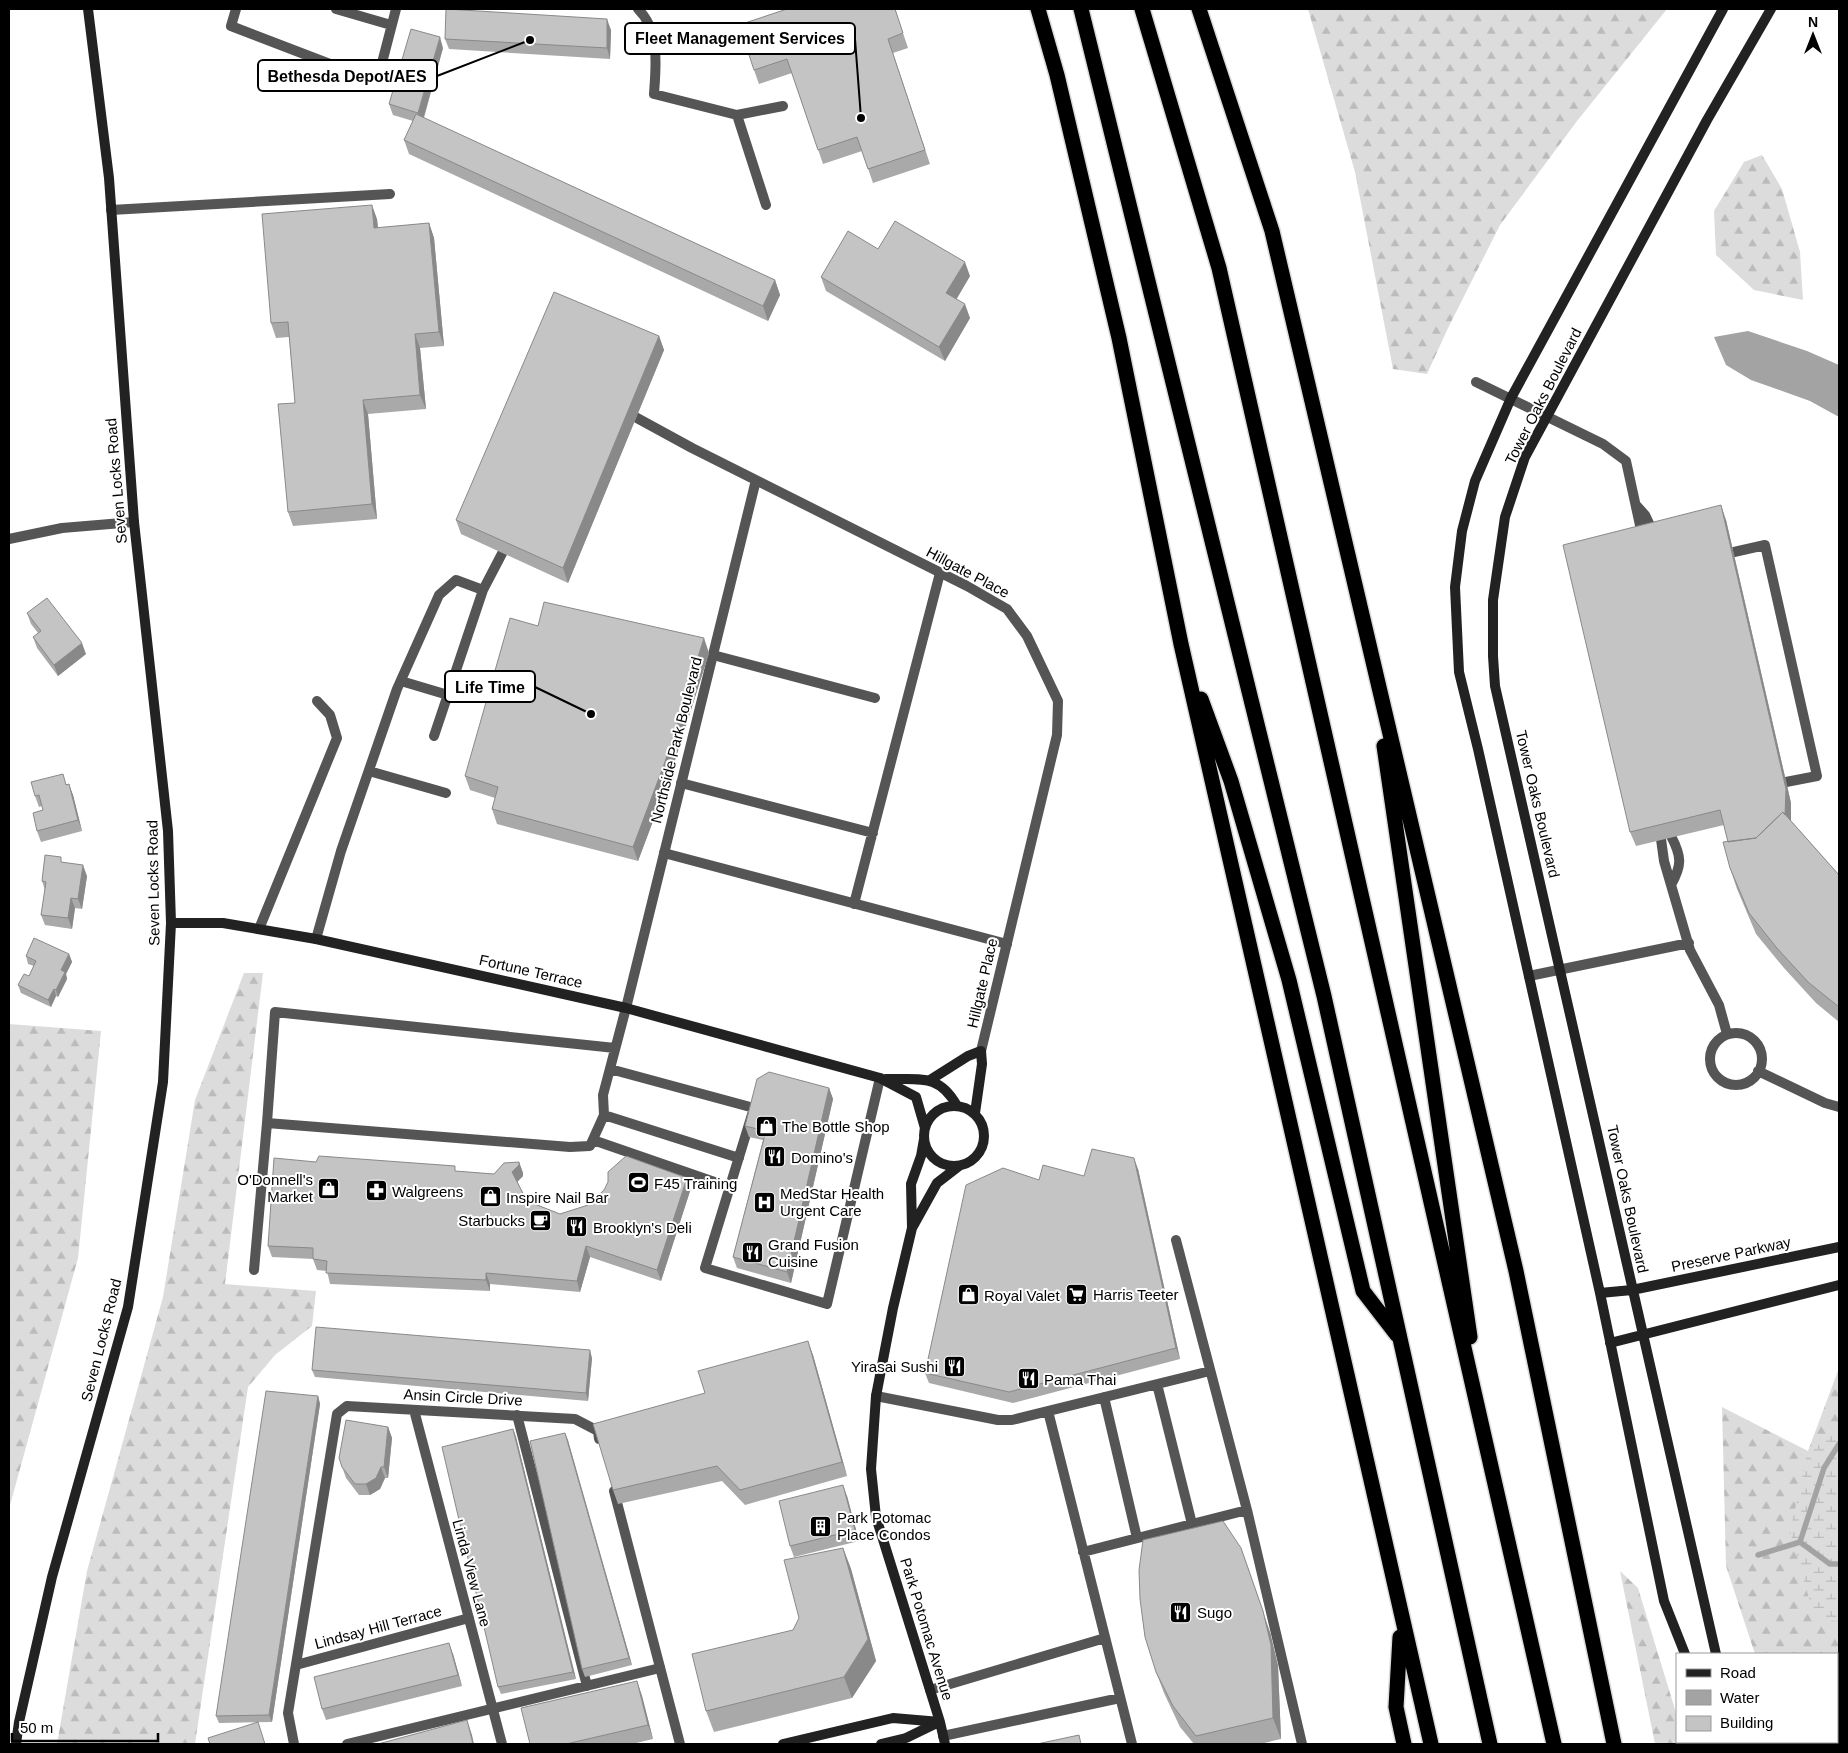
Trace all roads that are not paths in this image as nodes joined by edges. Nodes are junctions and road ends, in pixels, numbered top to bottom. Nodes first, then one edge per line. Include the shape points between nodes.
1 (88, 9) edge
2 (236, 9) edge
3 (336, 9) edge
4 (396, 9) edge
5 (638, 9) edge
6 (1038, 9) edge
7 (1081, 9) edge
8 (1142, 9) edge
9 (1199, 9) edge
10 (1723, 9) edge
11 (1771, 9) edge
12 (391, 25) junction
13 (782, 106) dead end
14 (737, 115) junction
15 (390, 194) dead end
16 (766, 205) dead end
17 (111, 210) junction
18 (1476, 382) dead end
19 (1511, 398) junction
20 (617, 407) edge
21 (1547, 416) junction
22 (756, 480) junction
23 (1636, 506) junction
24 (134, 522) junction
25 (514, 529) edge
26 (9, 538) edge
27 (1655, 538) edge
28 (1644, 540) edge
29 (1734, 552) edge
30 (940, 573) junction
31 (483, 590) junction
32 (1368, 642) junction
33 (1181, 644) junction
34 (713, 655) junction
35 (401, 680) junction
36 (448, 695) junction
37 (875, 698) dead end
38 (317, 701) dead end
39 (434, 736) dead end
40 (369, 770) junction
41 (1786, 782) edge
42 (681, 783) junction
43 (446, 793) dead end
44 (873, 833) junction
45 (664, 853) junction
46 (1671, 885) junction
47 (854, 904) junction
48 (170, 923) junction
49 (260, 929) junction
50 (316, 939) junction
51 (1689, 943) junction
52 (1007, 944) junction
53 (1560, 970) junction
54 (1529, 976) junction
55 (626, 1008) junction
56 (1727, 1034) junction
57 (615, 1048) junction
58 (981, 1051) junction
59 (610, 1068) junction
60 (1758, 1072) junction
61 (880, 1078) junction
62 (930, 1080) junction
63 (957, 1106) junction
64 (1839, 1108) edge
65 (975, 1113) junction
66 (604, 1115) junction
67 (267, 1123) junction
68 (924, 1134) junction
69 (594, 1140) junction
70 (739, 1158) junction
71 (959, 1166) junction
72 (729, 1188) junction
73 (912, 1228) junction
74 (1176, 1240) dead end
75 (1839, 1247) edge
76 (254, 1270) dead end
77 (1839, 1285) edge
78 (1632, 1290) junction
79 (1600, 1294) junction
80 (1643, 1334) junction
81 (1400, 1340) junction
82 (1610, 1343) junction
83 (1210, 1371) junction
84 (1157, 1384) junction
85 (876, 1396) junction
86 (1104, 1398) junction
87 (414, 1410) junction
88 (1048, 1412) junction
89 (518, 1415) junction
90 (601, 1448) edge
91 (1487, 1452) junction
92 (612, 1485) edge
93 (1247, 1510) junction
94 (1192, 1524) junction
95 (1137, 1538) junction
96 (1083, 1552) junction
97 (469, 1618) junction
98 (1401, 1621) junction
99 (1105, 1638) junction
100 (1685, 1653) edge
101 (1716, 1653) edge
102 (296, 1665) junction
103 (660, 1668) junction
104 (587, 1686) junction
105 (930, 1690) junction
106 (1120, 1698) junction
107 (492, 1708) junction
108 (940, 1722) junction
109 (944, 1740) edge
110 (16, 1744) edge
111 (294, 1744) edge
112 (347, 1744) edge
113 (502, 1744) edge
114 (680, 1744) edge
115 (783, 1744) edge
116 (881, 1744) edge
117 (1132, 1744) edge
118 (1302, 1744) edge
119 (1404, 1744) edge
120 (1430, 1744) edge
121 (1490, 1744) edge
122 (1554, 1744) edge
123 (1614, 1744) edge

1 - 17 street, Seven Locks Road
2 - 12 street via 231,26 377,82
3 - 12 street
4 - 12 street
5 - 14 street via 653,34 654,94
6 - 33 highway via 1119,338
7 - 81 highway via 1324,996
8 - 91 highway via 1219,268
9 - 32 highway via 1272,231
10 - 19 street, Tower Oaks Boulevard
11 - 21 street, Tower Oaks Boulevard via 1707,120
13 - 14 street
14 - 16 street
15 - 17 street
17 - 24 street, Seven Locks Road
18 - 19 street
19 - 21 street
19 - 54 street, Tower Oaks Boulevard via 1475,481 1462,531 1455,587 1459,672
20 - 22 street, Hillgate Place
21 - 23 street via 1603,444 1626,461
21 - 53 street, Tower Oaks Boulevard via 1525,457 1505,517 1493,600 1493,656 1495,686
22 - 30 street, Hillgate Place
22 - 34 street, Northside Park Boulevard
23 - 27 street via 1645,515
23 - 28 street
24 - 26 street via 62,528
24 - 48 street, Seven Locks Road via 168,831
25 - 31 street
29 - 41 street via 1765,545 1817,776
30 - 44 street
30 - 52 street, Hillgate Place via 1007,609 1027,636 1058,701 1057,735
31 - 35 street via 456,580 439,595
31 - 36 street
32 - 91 highway
32 - 123 highway via 1516,1271
33 - 81 highway via 1231,781 1286,971 1363,1291
33 - 98 highway
34 - 37 street
34 - 42 street, Northside Park Boulevard
35 - 36 street
35 - 40 street
36 - 39 street
38 - 49 street via 330,715 337,738
40 - 43 street
40 - 50 street
42 - 44 street
42 - 45 street, Northside Park Boulevard
44 - 47 street
45 - 47 street
45 - 55 street, Northside Park Boulevard
46 - 46 street via 1679,870 1678,849 1666,838 1664,861
46 - 51 street
47 - 52 street
48 - 49 street, Fortune Terrace via 223,923
48 - 110 street, Seven Locks Road via 163,1082 128,1307 52,1577
49 - 50 street, Fortune Terrace
50 - 55 street, Fortune Terrace
51 - 53 street
51 - 56 street via 1719,1005
52 - 58 street, Hillgate Place
53 - 54 street
53 - 78 street, Tower Oaks Boulevard
54 - 79 street, Tower Oaks Boulevard
55 - 57 street, Northside Park Boulevard
55 - 61 street, Fortune Terrace
56 - 60 street via 1749,1036 1757,1043 1762,1057
56 - 60 street via 1717,1040 1711,1050 1710,1065 1714,1075 1732,1085 1751,1081
57 - 59 street, Northside Park Boulevard
57 - 67 street via 275,1012
58 - 62 street
58 - 65 street
59 - 66 street, Northside Park Boulevard via 603,1095
59 - 70 street via 754,1108
60 - 64 street
61 - 62 street, Fortune Terrace
61 - 68 street, Fortune Terrace via 916,1097
61 - 72 street via 827,1304 705,1268
62 - 63 street via 944,1088
63 - 65 street
63 - 68 street via 936,1111 929,1119
65 - 71 street via 982,1123 984,1142 976,1158
66 - 69 street
66 - 70 street
67 - 69 street via 570,1147 590,1146
67 - 76 street
68 - 71 street via 926,1149 932,1158 949,1166
68 - 73 street via 921,1156 911,1184
69 - 72 street
70 - 72 street
71 - 73 street via 937,1183
73 - 85 street, Park Potomac Avenue
74 - 83 street
75 - 78 street, Preserve Parkway
77 - 80 street
78 - 79 street, Preserve Parkway
78 - 80 street, Tower Oaks Boulevard
79 - 82 street, Tower Oaks Boulevard
80 - 82 street
80 - 101 street, Tower Oaks Boulevard
81 - 121 highway
82 - 100 street, Tower Oaks Boulevard via 1664,1601
83 - 84 street
83 - 93 street
84 - 86 street
84 - 94 street
85 - 88 street via 998,1420
85 - 105 street, Park Potomac Avenue via 871,1470 876,1517
86 - 88 street
86 - 95 street
87 - 89 street, Ansin Circle Drive
87 - 97 street, Linda View Lane
87 - 102 street, Ansin Circle Drive via 347,1406 337,1414
88 - 96 street
89 - 90 street, Ansin Circle Drive via 575,1419 598,1431
89 - 104 street
91 - 122 highway
92 - 103 street
93 - 94 street
93 - 118 street
94 - 95 street
95 - 96 street
96 - 99 street
97 - 102 street, Lindsay Hill Terrace
97 - 107 street, Linda View Lane
98 - 119 highway via 1396,1707
98 - 120 highway
99 - 105 street
99 - 106 street
102 - 111 street, Ansin Circle Drive via 288,1713
103 - 104 street
103 - 114 street
104 - 107 street
105 - 108 street, Park Potomac Avenue
106 - 109 street
106 - 117 street
107 - 112 street
107 - 113 street, Linda View Lane
108 - 109 street, Park Potomac Avenue
108 - 115 street via 893,1718
108 - 116 street via 906,1738

